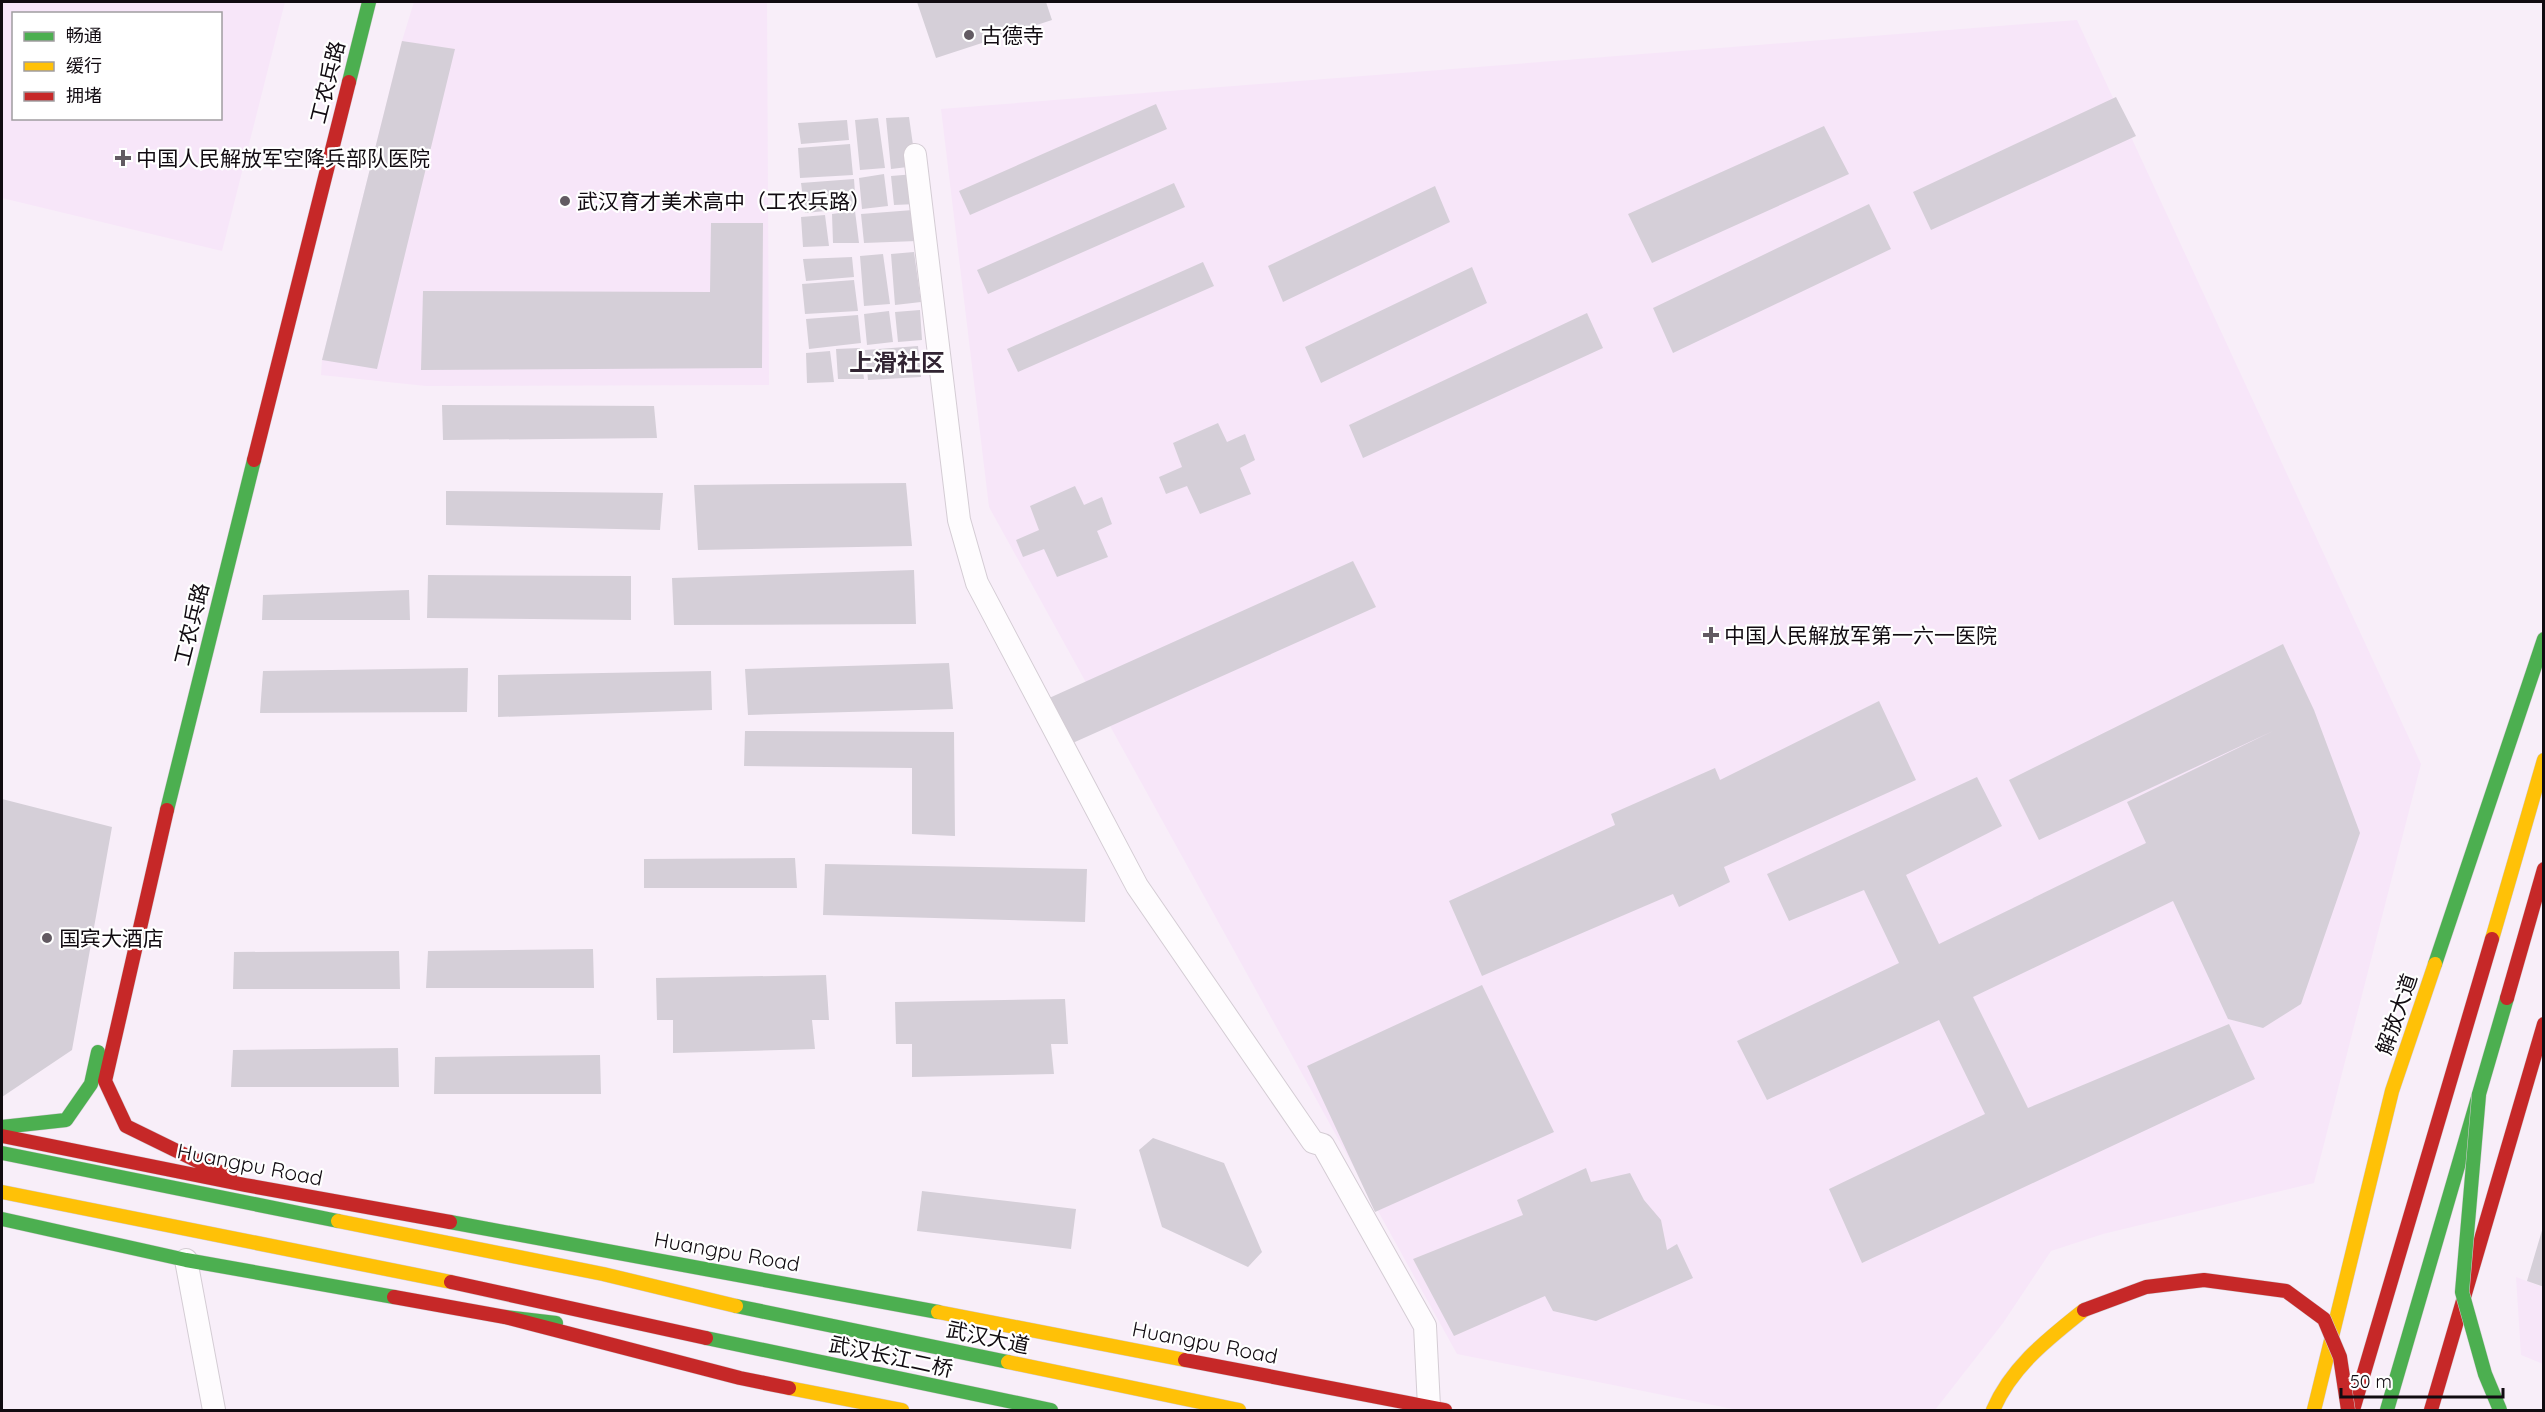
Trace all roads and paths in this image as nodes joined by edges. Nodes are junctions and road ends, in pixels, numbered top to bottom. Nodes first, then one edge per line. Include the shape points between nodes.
1 (356, 2) edge
2 (369, 2) edge
3 (915, 154) dead end
4 (2544, 639) edge
5 (2544, 760) edge
6 (2544, 869) edge
7 (2544, 1024) edge
8 (2479, 1095) junction
9 (2, 1127) edge
10 (2, 1136) edge
11 (2, 1153) edge
12 (245, 1185) junction
13 (2, 1192) edge
14 (2, 1219) edge
15 (535, 1238) junction
16 (186, 1260) junction
17 (603, 1274) junction
18 (730, 1305) joint
19 (505, 1317) junction
20 (722, 1342) junction
21 (1437, 1409) edge
22 (214, 1410) edge
23 (902, 1410) edge
24 (1051, 1410) edge
25 (1239, 1410) edge
26 (1993, 1410) edge
27 (2314, 1410) edge
28 (2348, 1410) edge
29 (2353, 1410) edge
30 (2387, 1410) edge
31 (2431, 1410) edge
32 (2500, 1410) edge

1 - 9 main road, 工农兵路 via 159,785 91,1084 66,1120
2 - 12 main road, 工农兵路 via 172,787 105,1081 126,1126
3 - 21 street via 959,520 977,583 1137,886 1313,1142 1323,1145 1425,1326
4 - 27 main road, 解放大道 via 2392,1090
5 - 29 main road
6 - 8 main road
7 - 31 main road
8 - 30 main road, bridge
8 - 32 main road, bridge via 2462,1292 2485,1374
10 - 12 main road, Huangpu Road
11 - 17 main road, Huangpu Road
12 - 15 main road, Huangpu Road
13 - 20 main road via 510,1294
14 - 16 main road
15 - 17 main road
15 - 21 main road, Huangpu Road
16 - 19 main road
16 - 22 street
17 - 18 main road, Huangpu Road
18 - 25 main road, 武汉大道
19 - 20 main road
19 - 23 main road via 740,1378
20 - 24 main road, 武汉长江二桥
26 - 28 main road, bridge via 1998,1393 2035,1350 2084,1310 2146,1287 2204,1280 2286,1291 2324,1319 2340,1358

